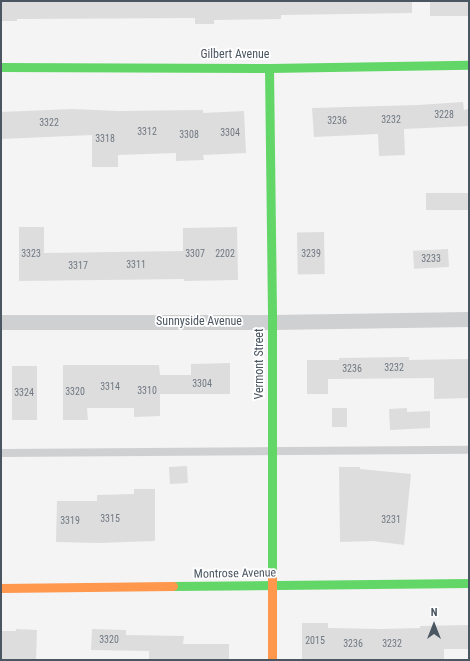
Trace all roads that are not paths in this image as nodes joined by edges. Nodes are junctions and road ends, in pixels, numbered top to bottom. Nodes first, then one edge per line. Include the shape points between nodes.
1 (469, 65) edge
2 (1, 67) edge
3 (269, 68) junction
4 (469, 319) edge
5 (1, 322) edge
6 (272, 322) junction
7 (469, 450) edge
8 (271, 453) junction
9 (1, 454) edge
10 (469, 583) edge
11 (271, 586) junction
12 (1, 588) edge
13 (272, 660) edge

1 - 3 street, Gilbert Avenue
2 - 3 street, Gilbert Avenue
3 - 6 street, Vermont Street
4 - 6 street, Sunnyside Avenue
5 - 6 street, Sunnyside Avenue
6 - 8 street, Vermont Street
7 - 8 lane
8 - 9 lane
8 - 11 street, Vermont Street
10 - 11 street, Montrose Avenue
11 - 12 street, Montrose Avenue
11 - 13 street, Vermont Street

